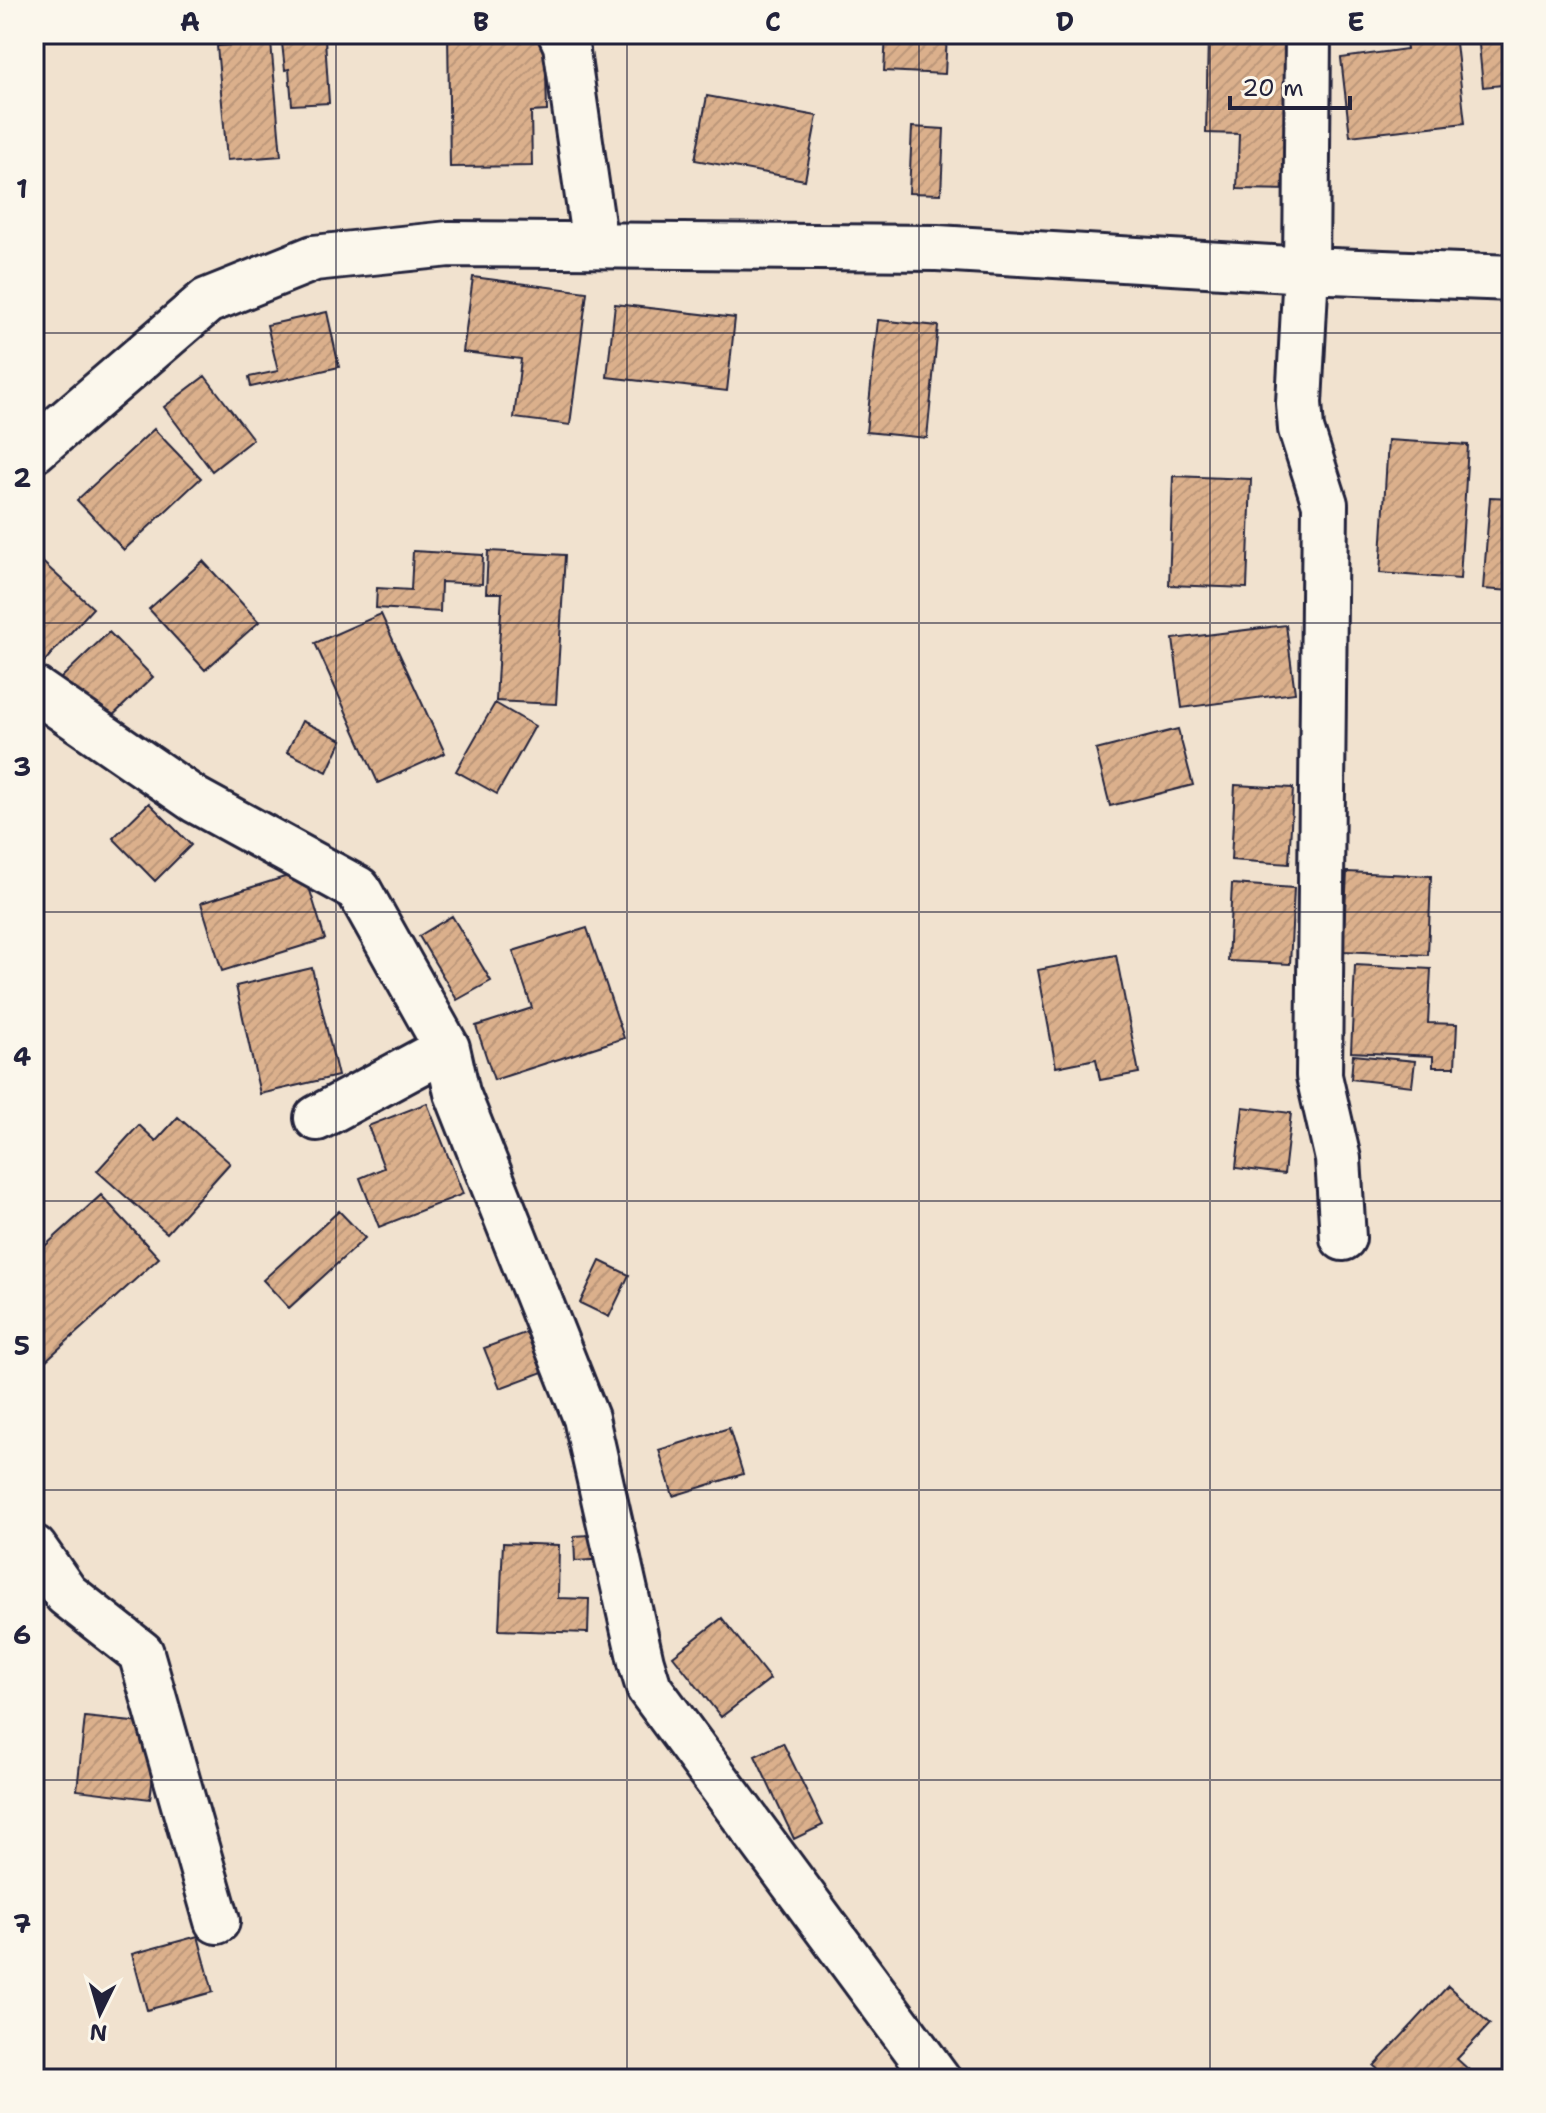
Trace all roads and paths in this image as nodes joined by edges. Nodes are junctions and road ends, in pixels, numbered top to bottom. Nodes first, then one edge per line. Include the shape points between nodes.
1 (561, 34) edge
2 (1308, 34) edge
3 (595, 245) junction
4 (1306, 270) junction
5 (1512, 278) edge
6 (34, 450) edge
7 (34, 689) edge
8 (447, 1048) junction
9 (317, 1118) dead end
10 (1343, 1238) dead end
11 (34, 1548) edge
12 (217, 1921) dead end
13 (938, 2079) edge

1 - 3 street
2 - 4 street
3 - 4 street via 937,248
3 - 6 street via 449,244 314,258 207,301
4 - 5 street
4 - 10 street via 1301,429 1325,504 1319,1076 1338,1159
7 - 8 street via 195,800 358,889
8 - 9 street
8 - 13 street via 457,1093 586,1418 649,1688
11 - 12 street via 66,1594 141,1653

